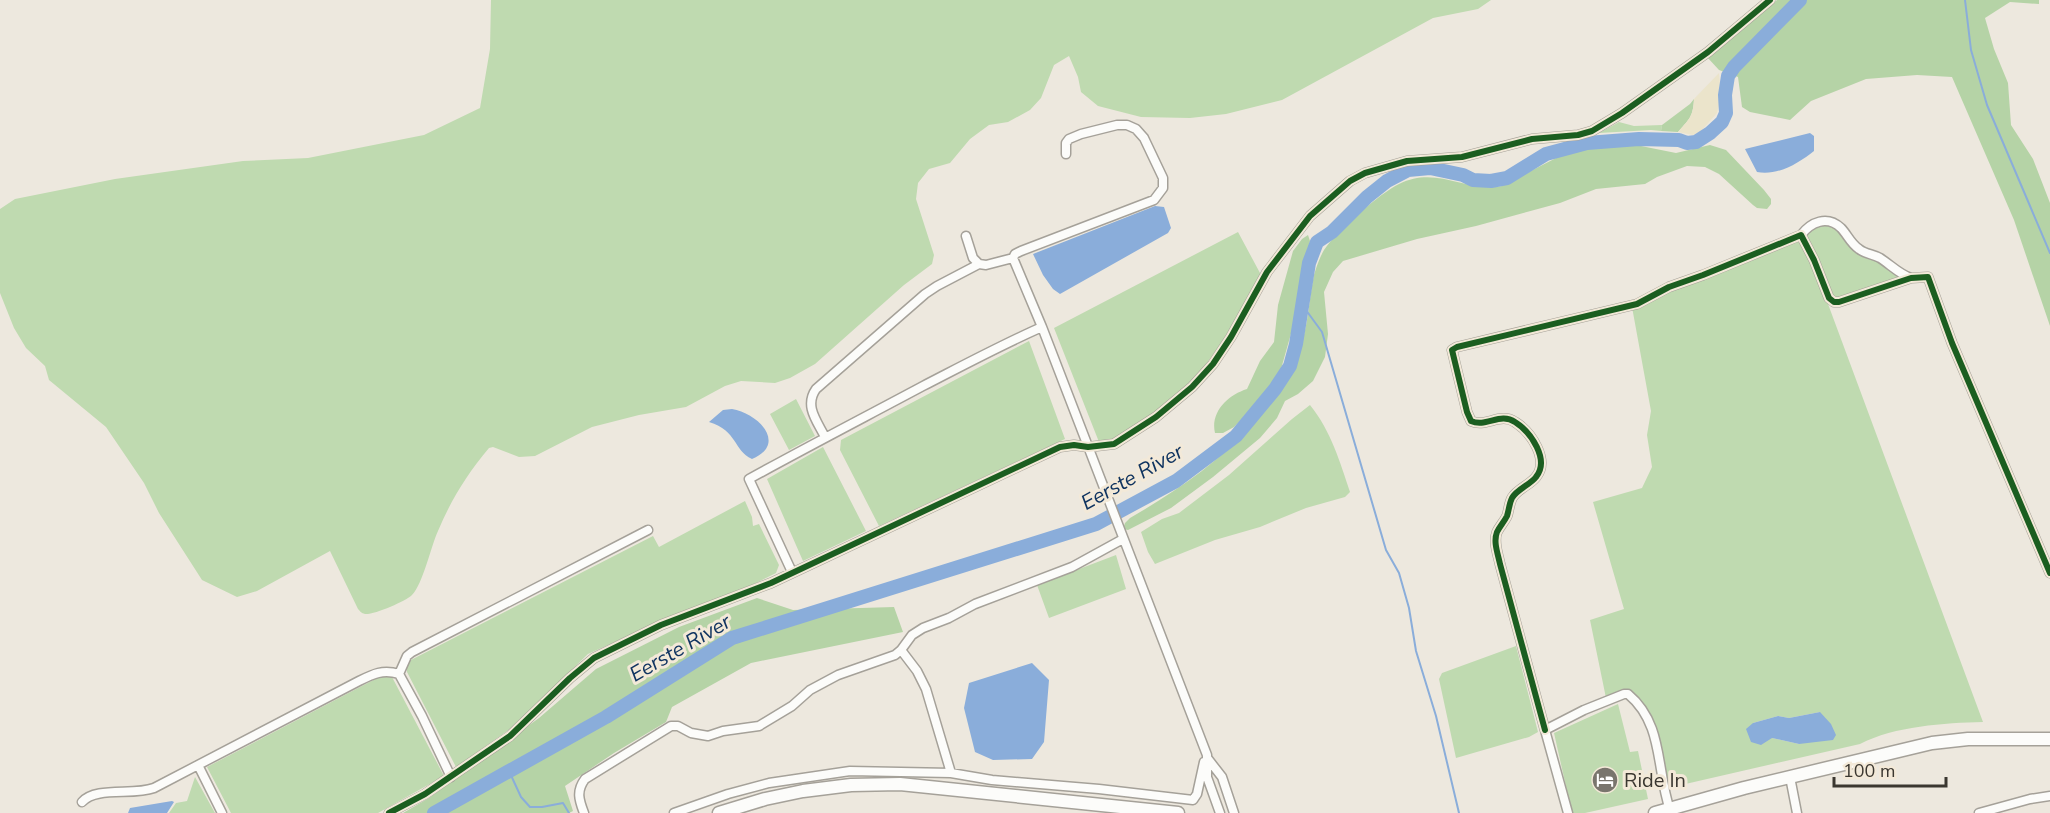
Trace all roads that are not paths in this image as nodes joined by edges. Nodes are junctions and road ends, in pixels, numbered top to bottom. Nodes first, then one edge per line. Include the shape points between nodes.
1 (1770, 0) edge
2 (1066, 154) dead end
3 (1801, 235) junction
4 (966, 236) dead end
5 (1013, 258) junction
6 (979, 264) junction
7 (1911, 278) junction
8 (1042, 327) junction
9 (825, 437) junction
10 (1088, 447) junction
11 (648, 530) dead end
12 (1123, 539) junction
13 (792, 572) junction
14 (2050, 573) edge
15 (901, 650) junction
16 (399, 674) junction
17 (1545, 730) junction
18 (2050, 739) edge
19 (1208, 757) junction
20 (198, 765) junction
21 (951, 773) junction
22 (451, 777) junction
23 (1790, 777) junction
24 (2050, 796) edge
25 (81, 802) dead end
26 (1670, 810) junction
27 (222, 813) edge
28 (390, 813) edge
29 (584, 813) edge
30 (674, 813) edge
31 (719, 813) edge
32 (1178, 813) edge
33 (1220, 813) edge
34 (1234, 813) edge
35 (1568, 813) edge
36 (1655, 813) edge
37 (1797, 813) edge
38 (1979, 813) edge

1 - 10 street via 1708,52 1592,131 1532,139 1462,157 1407,161 1350,181 1310,216 1267,272 1231,337 1192,387 1120,441
2 - 5 street via 1066,143 1072,137 1117,125 1131,126 1149,147 1163,178 1162,188 1154,200 1021,251
3 - 7 street via 1821,221 1834,223 1859,250
3 - 7 street via 1834,302
3 - 17 street via 1669,287 1637,304 1452,350 1471,421 1514,421 1536,444 1540,456 1538,475 1512,497 1496,539
4 - 6 street
5 - 6 street
5 - 8 street
6 - 9 street via 925,294 816,389 811,409
7 - 14 street via 1928,277
8 - 9 street
8 - 10 street
9 - 13 street via 749,479
10 - 12 street
10 - 13 street via 1060,447
11 - 16 street via 412,652
12 - 15 street via 1072,567 923,628
12 - 19 street
13 - 22 street via 661,625 594,658 510,736
15 - 21 street via 926,689
15 - 29 street via 819,685 759,726 708,736 671,726 585,779 578,794
16 - 20 street via 374,674
16 - 22 street
17 - 26 street via 1602,702 1628,694 1654,734
17 - 35 street
18 - 23 street via 1932,743
19 - 21 street via 1193,800
19 - 33 street via 1207,777
19 - 34 street via 1222,777
20 - 25 street via 146,791 94,793
20 - 27 street
21 - 30 street via 850,771 814,775 728,794
22 - 28 street
23 - 26 street
23 - 37 street
24 - 38 street
26 - 36 street
31 - 32 street via 803,791 900,784

